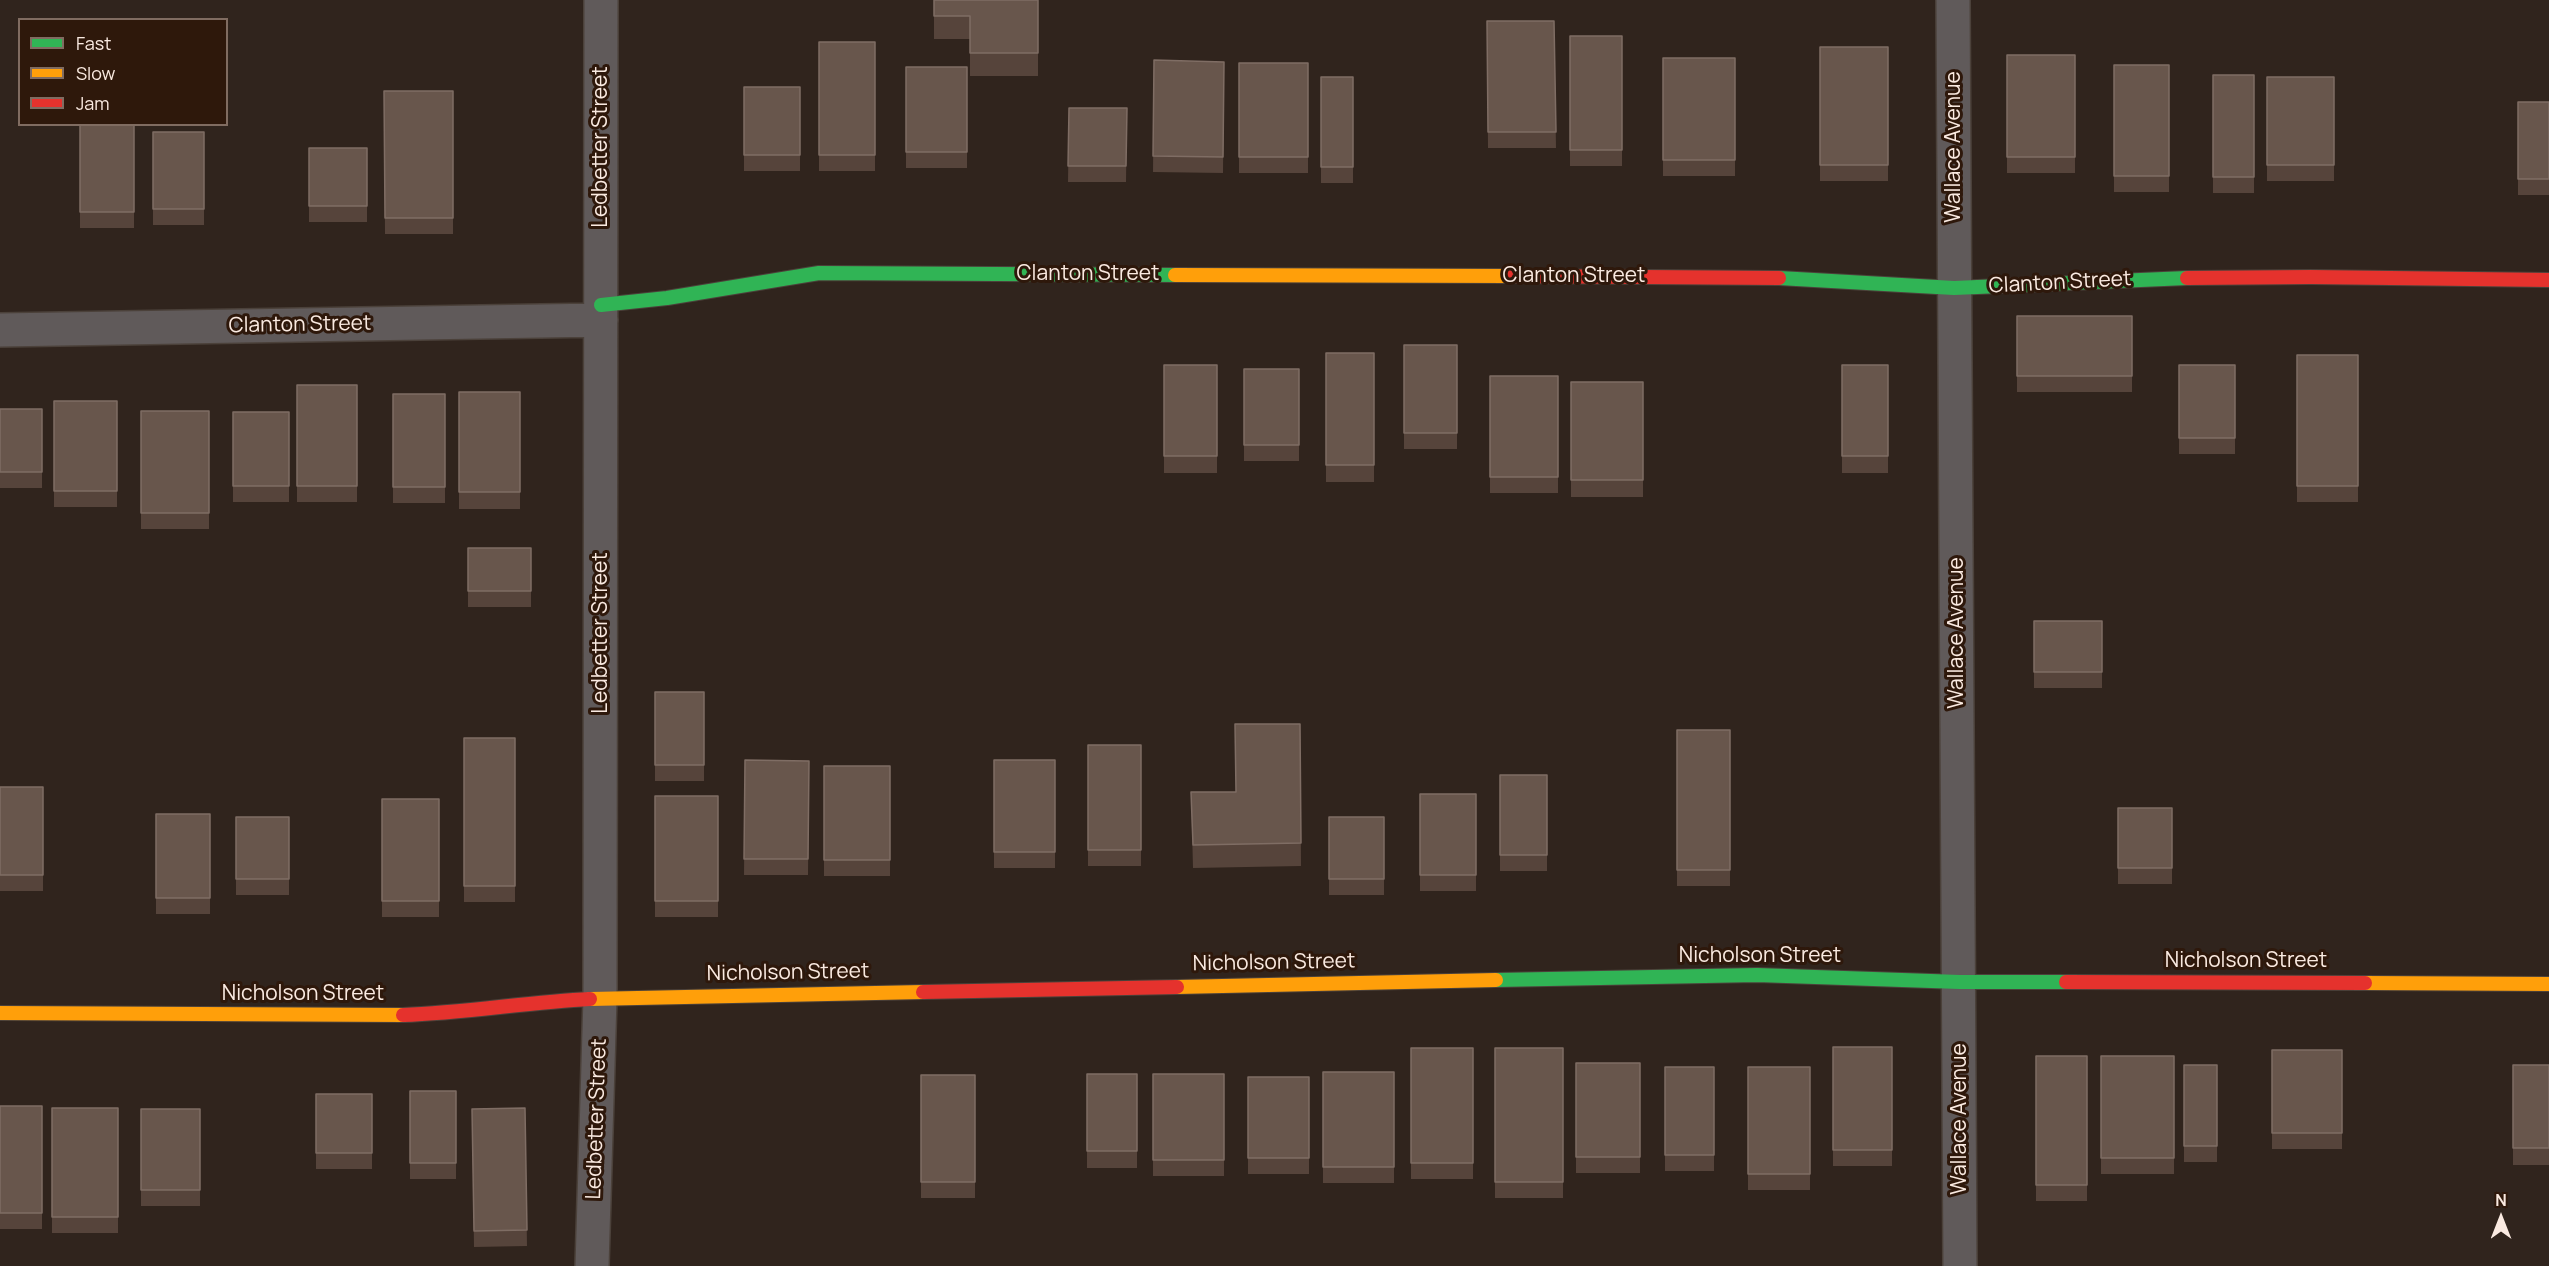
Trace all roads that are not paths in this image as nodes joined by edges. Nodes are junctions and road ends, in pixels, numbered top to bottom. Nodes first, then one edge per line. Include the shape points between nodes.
1 (601, 0) edge
2 (1953, 0) edge
3 (2549, 280) edge
4 (1954, 288) junction
5 (601, 312) junction
6 (0, 330) edge
7 (1959, 982) junction
8 (2549, 984) edge
9 (600, 998) junction
10 (0, 1012) edge
11 (592, 1266) edge
12 (1960, 1266) edge

1 - 5 street, Ledbetter Street
2 - 4 street, Wallace Avenue
3 - 4 street, Clanton Street via 2133,279
4 - 5 street, Clanton Street via 1755,277 831,273 748,283
4 - 7 street, Wallace Avenue
5 - 6 street, Clanton Street
5 - 9 street, Ledbetter Street
7 - 8 street, Nicholson Street
7 - 9 street, Nicholson Street via 1757,975
7 - 12 street, Wallace Avenue
9 - 10 street, Nicholson Street via 539,1000 457,1012 363,1016
9 - 11 street, Ledbetter Street

